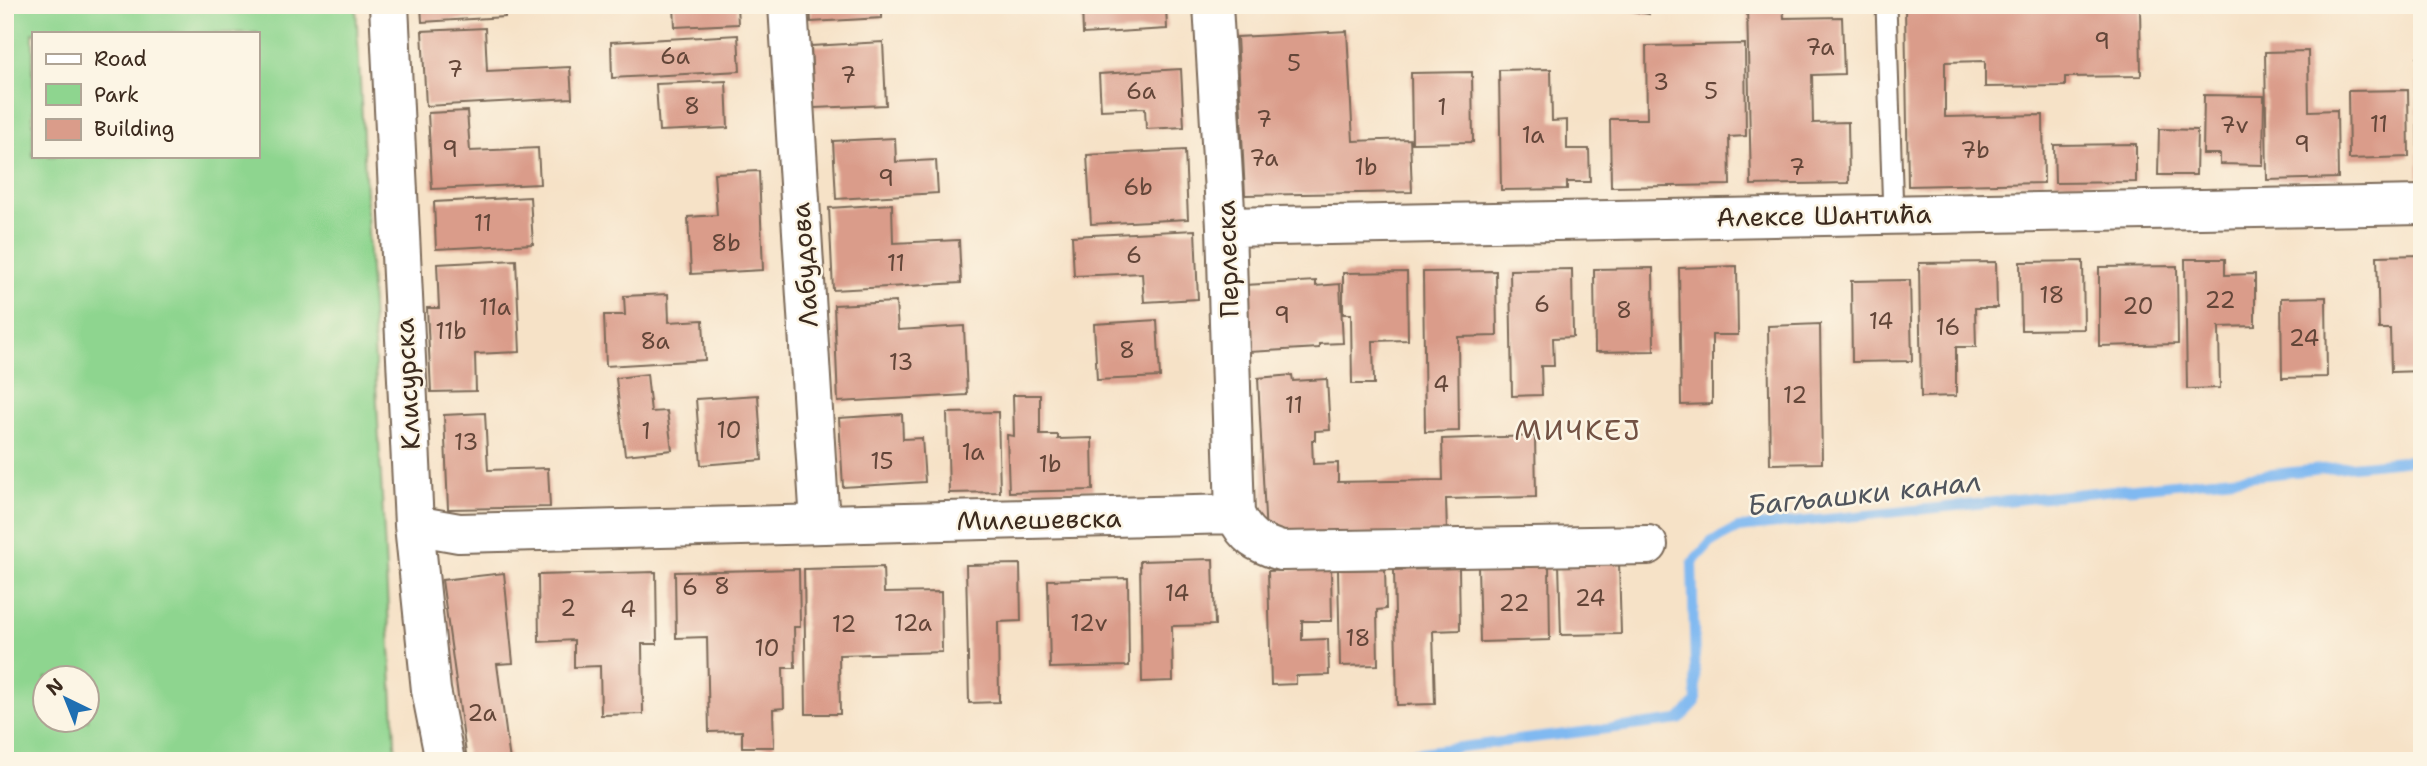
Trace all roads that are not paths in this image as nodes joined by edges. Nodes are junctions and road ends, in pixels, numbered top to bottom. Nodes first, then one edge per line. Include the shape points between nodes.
1 (389, 5) edge
2 (788, 5) edge
3 (1213, 5) edge
4 (1886, 5) edge
5 (2422, 205) edge
6 (1893, 214) junction
7 (1226, 227) junction
8 (1236, 514) junction
9 (820, 524) junction
10 (414, 525) junction
11 (1648, 545) dead end
12 (445, 761) edge

1 - 10 street, Клисурска
2 - 9 street, Лабудова
3 - 7 street, Перлеска
4 - 6 lane
5 - 6 street, Алексе Шантића
6 - 7 street, Алексе Шантића
7 - 8 street, Перлеска
8 - 9 street, Милешевска
8 - 11 street via 1242,529 1260,544 1282,551
9 - 10 street, Милешевска via 459,533
10 - 12 street, Клисурска via 431,690

